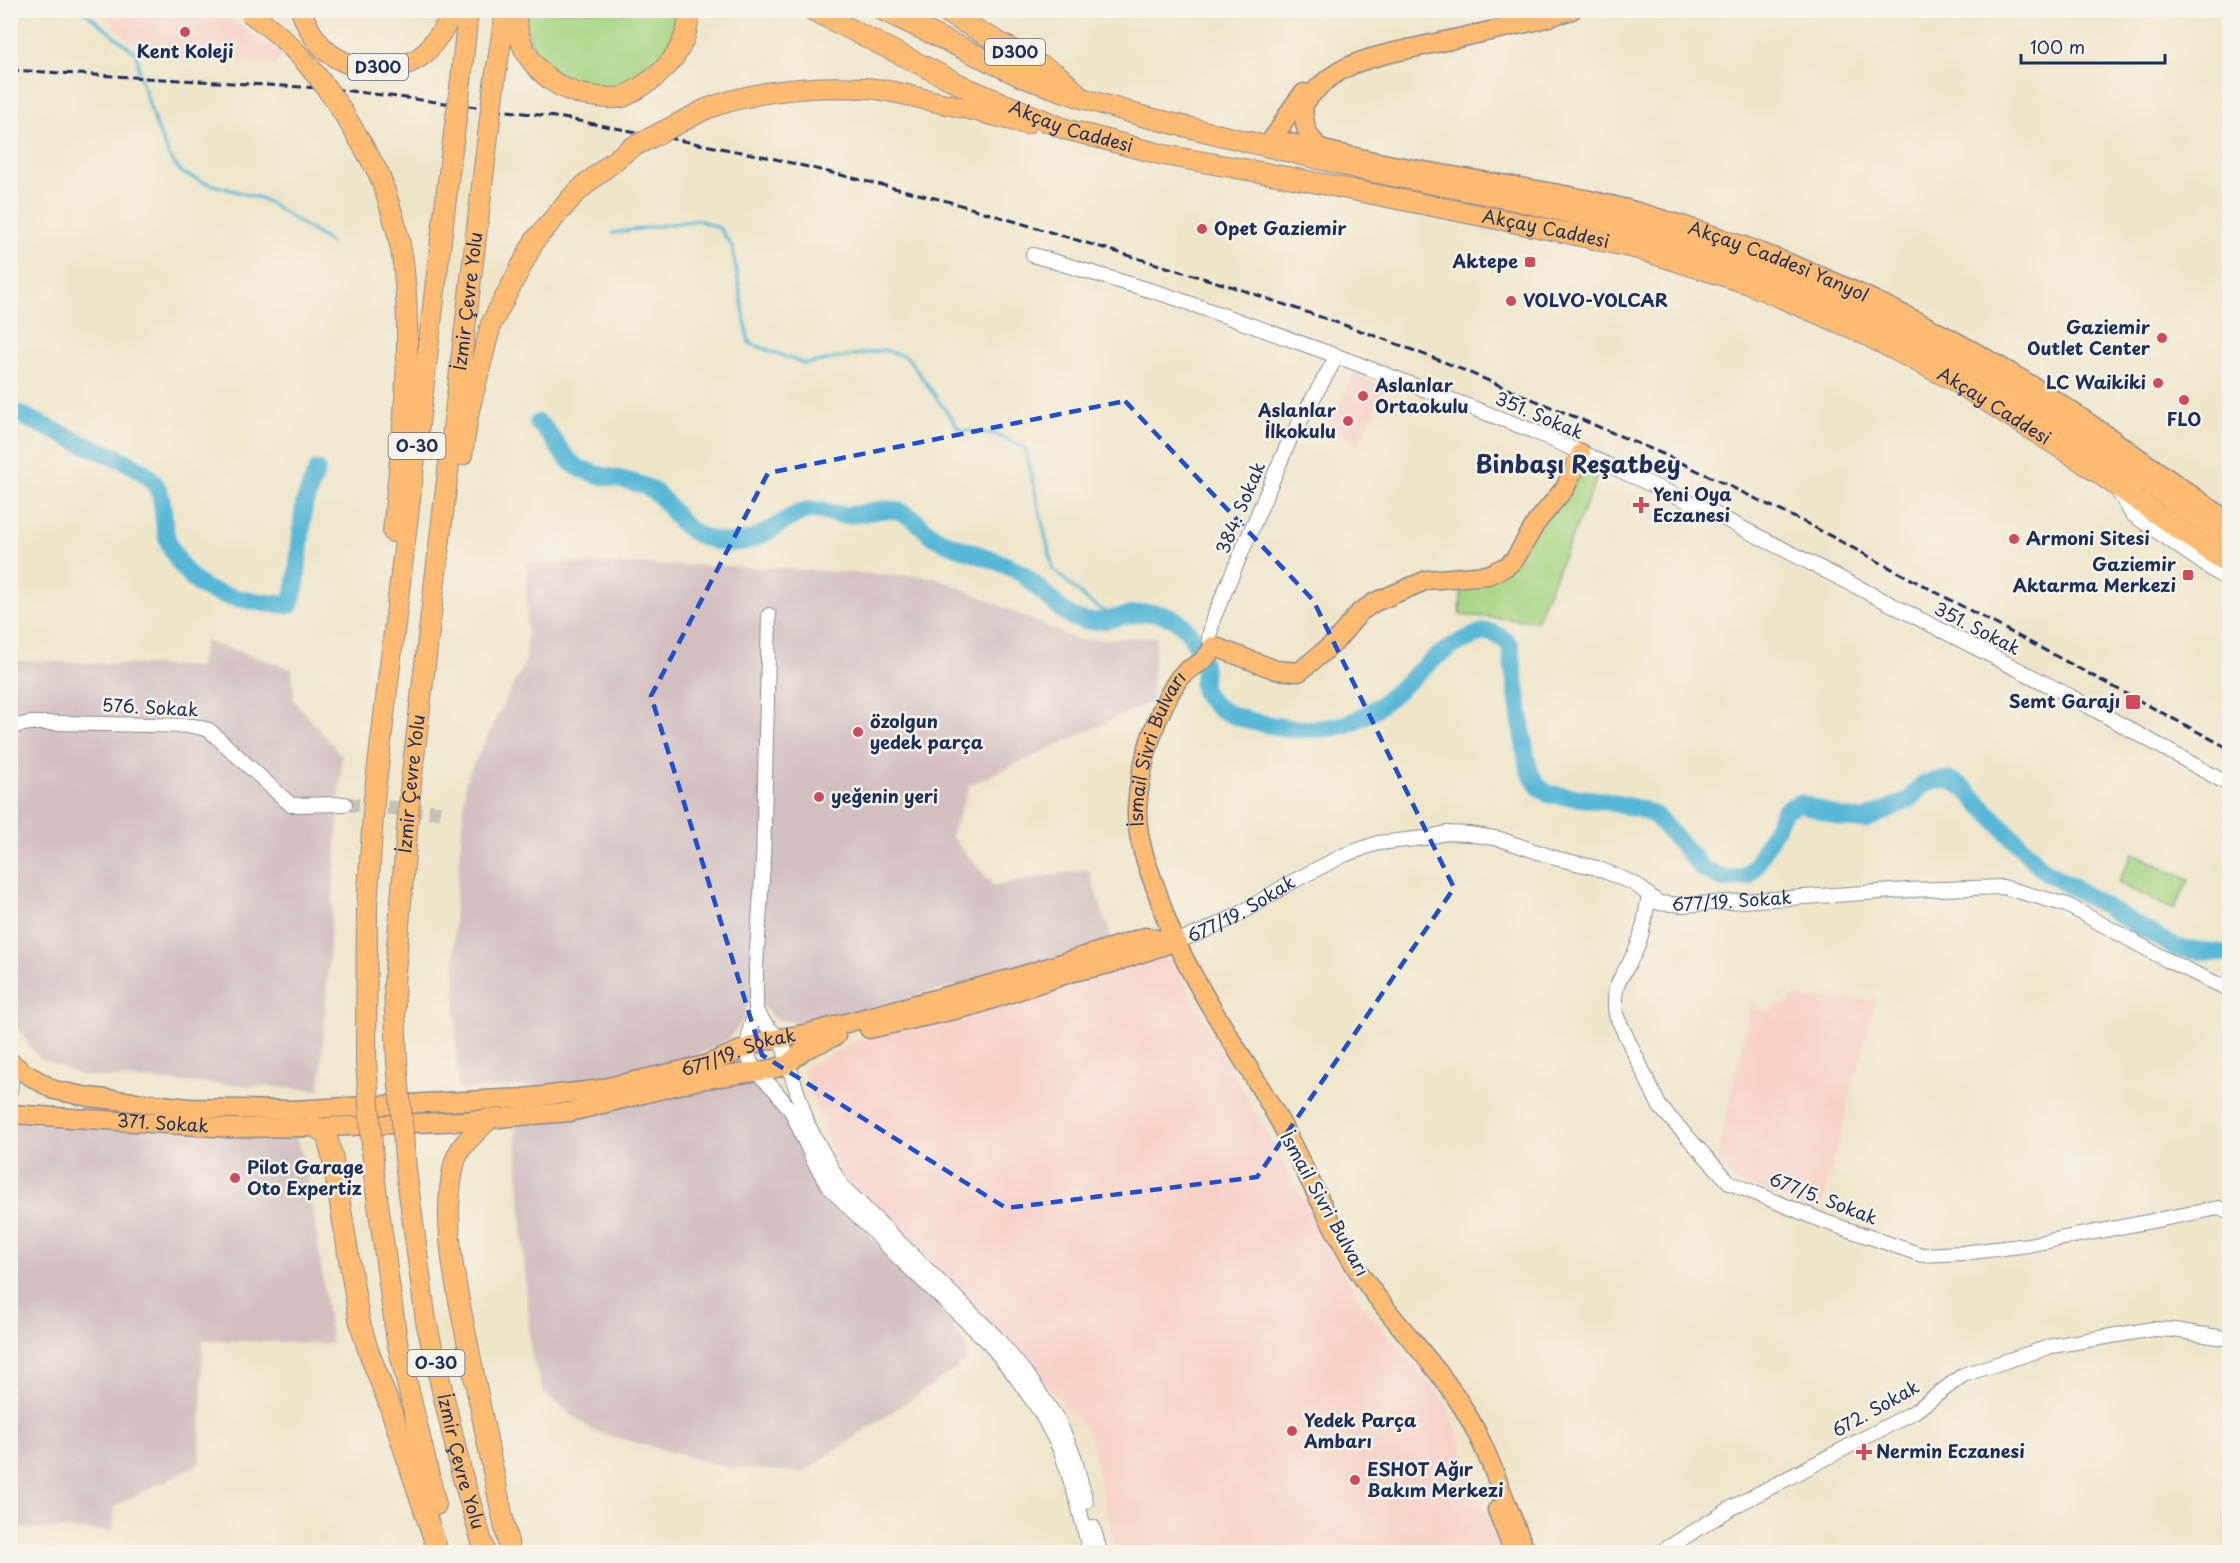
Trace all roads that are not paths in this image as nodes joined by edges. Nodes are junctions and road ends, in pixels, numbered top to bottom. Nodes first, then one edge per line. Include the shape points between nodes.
1 (301, 10) edge
2 (452, 10) edge
3 (468, 10) edge
4 (506, 10) edge
5 (516, 10) edge
6 (689, 10) edge
7 (812, 10) edge
8 (882, 10) edge
9 (941, 10) edge
10 (1532, 10) edge
11 (1572, 10) edge
12 (248, 11) edge
13 (1085, 99) junction
14 (1065, 129) junction
15 (1206, 132) junction
16 (1272, 139) junction
17 (1321, 149) junction
18 (1033, 255) dead end
19 (1337, 356) junction
20 (1581, 453) junction
21 (2161, 492) junction
22 (2192, 495) junction
23 (2141, 511) junction
24 (2229, 522) edge
25 (2229, 541) edge
26 (439, 548) junction
27 (2229, 565) edge
28 (2229, 582) edge
29 (770, 615) dead end
30 (1211, 651) junction
31 (10, 716) edge
32 (30, 723) junction
33 (383, 726) junction
34 (10, 727) edge
35 (2229, 785) edge
36 (345, 804) tunnel mouth
37 (1649, 895) junction
38 (1175, 942) junction
39 (2229, 990) edge
40 (756, 1011) junction
41 (779, 1038) junction
42 (747, 1049) junction
43 (10, 1062) edge
44 (788, 1064) junction
45 (10, 1067) edge
46 (756, 1072) junction
47 (10, 1091) edge
48 (291, 1110) joint
49 (10, 1114) edge
50 (489, 1119) junction
51 (315, 1127) junction
52 (2229, 1212) edge
53 (2229, 1339) edge
54 (1455, 1396) junction
55 (438, 1552) edge
56 (451, 1552) edge
57 (485, 1552) edge
58 (510, 1552) edge
59 (1090, 1552) edge
60 (1100, 1552) edge
61 (1514, 1552) edge
62 (1526, 1552) edge
63 (1661, 1552) edge

1 - 2 highway, D300 via 309,30 328,52 349,63 387,68 402,67 425,54 449,22
3 - 33 highway, İzmir Çevre Yolu / O-30, bridge
4 - 26 highway, İzmir Çevre Yolu / O-30, bridge
5 - 6 highway via 523,47 543,75 576,93 608,98 623,97 666,68 686,36
7 - 14 highway, Akçay Caddesi via 969,89
8 - 13 highway, Akçay Caddesi via 1022,77
9 - 13 highway, D300 via 1058,75
10 - 16 main road via 1359,51 1326,70 1296,100
11 - 17 main road via 1375,56 1339,71 1317,86 1303,105 1309,137
12 - 33 highway, bridge via 285,40 323,82 350,122 379,174 391,207 404,269 408,340 383,655
13 - 15 highway, Akçay Caddesi
14 - 23 highway, Akçay Caddesi via 1164,155 1638,249 1749,284 1856,330 1953,380 2114,483
14 - 26 highway, bridge via 1050,130 866,88 810,87 725,102 629,149 573,196 535,240 491,324
15 - 16 main road, Akçay Caddesi Yanyol
15 - 21 highway, Akçay Caddesi via 1605,221 1771,274 1889,326 1978,372
16 - 17 main road, Akçay Caddesi Yanyol
17 - 22 main road, Akçay Caddesi Yanyol via 1636,211 1814,273 1938,332 2006,370
18 - 19 street, 351. Sokak via 1168,296
19 - 20 street, 351. Sokak
19 - 30 street, 384. Sokak via 1290,439 1253,522 1213,619
20 - 30 main road via 1565,488 1507,566 1488,574 1426,580 1375,602 1359,612 1334,643 1299,672 1276,670
20 - 35 street, 351. Sokak via 1703,508 2070,696
21 - 22 street via 2172,490
21 - 23 street via 2148,499
21 - 25 highway, Akçay Caddesi
22 - 24 main road, Akçay Caddesi Yanyol
23 - 27 highway, Akçay Caddesi
23 - 28 street
26 - 57 highway, İzmir Çevre Yolu / O-30, bridge via 411,783 394,984 397,1061 406,1170 426,1321 462,1475
29 - 40 street
30 - 38 main road, İsmail Sivri Bulvarı via 1179,678 1163,705 1143,771 1137,810 1147,865
31 - 32 street
32 - 34 street
32 - 36 street, 576. Sokak via 194,726 209,730 291,806
33 - 56 highway, İzmir Çevre Yolu / O-30, bridge via 367,907 366,1061 374,1175 397,1341 430,1487
37 - 38 street, 677/19. Sokak via 1635,884 1597,868 1500,839 1446,833 1378,843 1344,855 1238,915
37 - 39 street, 677/19. Sokak via 1659,903 1683,905 2003,887 2067,905
37 - 52 street, 677/5. Sokak via 1636,949 1616,987 1616,1016 1660,1107 1730,1183 1922,1255 2040,1243 2219,1208
38 - 41 main road, 677/19. Sokak via 1145,937 1014,978 808,1034
38 - 44 main road, 677/19. Sokak via 972,1006 832,1037 804,1050
38 - 54 main road, İsmail Sivri Bulvarı via 1279,1121 1358,1269
40 - 41 street
40 - 42 street
41 - 42 main road, 677/19. Sokak
41 - 44 street
42 - 46 street
42 - 48 main road, 677/19. Sokak via 705,1065 595,1090 524,1098
43 - 48 main road, 371. Sokak via 54,1090 89,1097 189,1108
44 - 46 main road, 677/19. Sokak
44 - 60 street via 808,1125 841,1185 994,1336 1058,1420 1074,1456
45 - 47 street
46 - 50 main road, 677/19. Sokak via 673,1086 570,1112
46 - 59 street via 792,1112 830,1188 988,1342 1016,1377 1061,1451
49 - 51 main road, 371. Sokak via 229,1128
50 - 51 main road, 677/19. Sokak
50 - 58 highway via 467,1141 454,1163 449,1201 461,1310
51 - 55 highway via 326,1134 332,1155 359,1319
53 - 63 street, 672. Sokak via 2152,1329 2052,1346 1963,1375 1914,1412 1733,1507
54 - 61 main road, İsmail Sivri Bulvarı
54 - 62 main road, İsmail Sivri Bulvarı via 1476,1431

